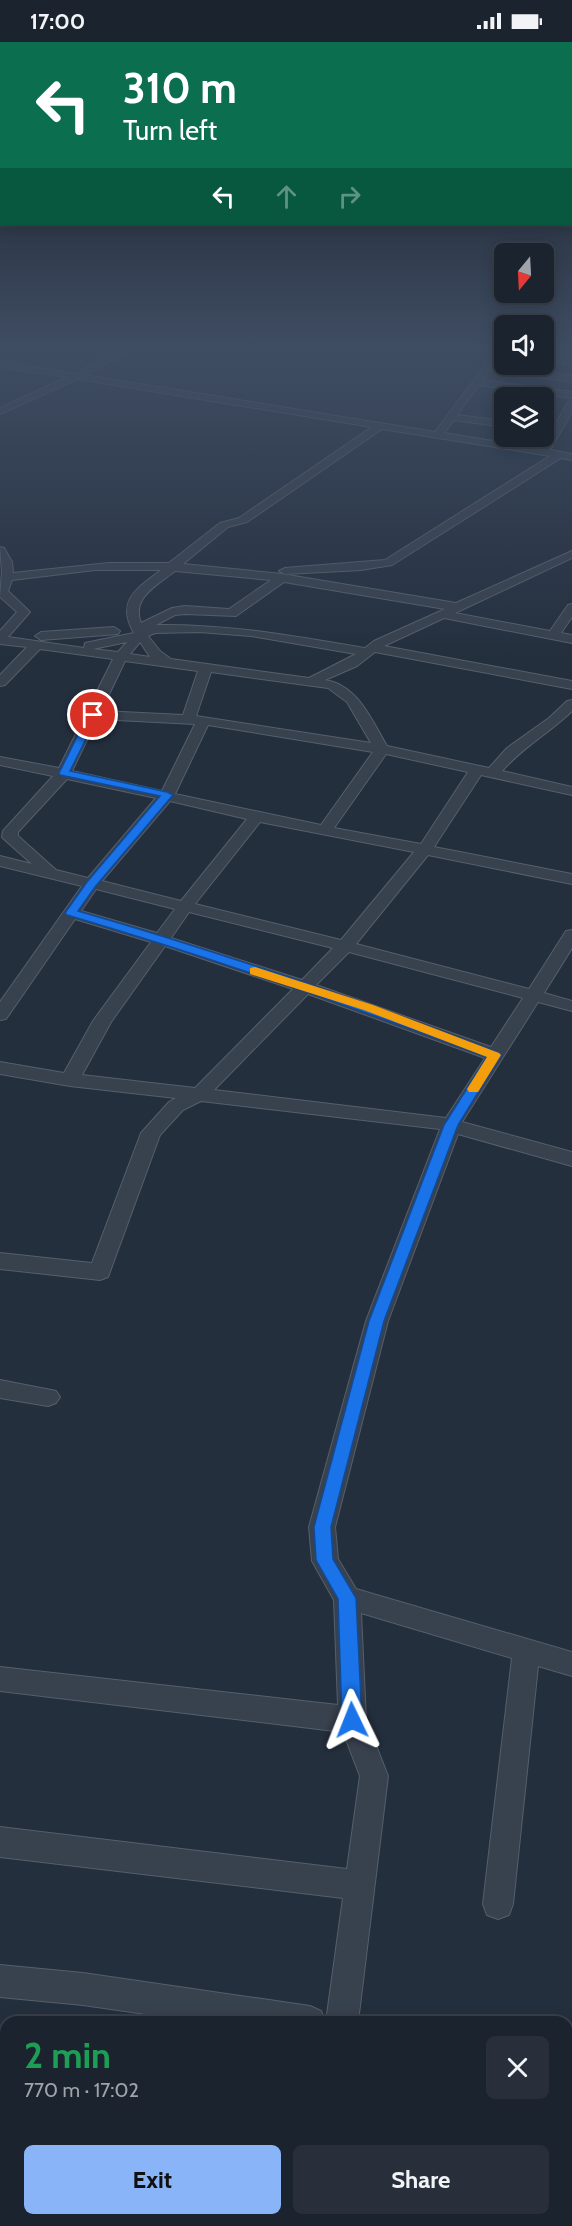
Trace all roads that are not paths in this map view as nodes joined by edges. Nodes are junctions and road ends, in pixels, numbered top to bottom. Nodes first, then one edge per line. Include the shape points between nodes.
1 (343, 452) edge
2 (544, 452) edge
3 (559, 455) junction
4 (572, 457) edge
5 (0, 550) edge
6 (572, 554) edge
7 (551, 564) junction
8 (572, 567) edge
9 (168, 568) junction
10 (253, 575) junction
11 (4, 577) edge
12 (282, 578) junction
13 (458, 607) junction
14 (572, 608) edge
15 (442, 614) junction
16 (162, 617) junction
17 (5, 625) edge
18 (199, 628) junction
19 (144, 631) junction
20 (553, 635) junction
21 (572, 639) edge
22 (0, 640) edge
23 (38, 645) junction
24 (77, 649) junction
25 (370, 650) junction
26 (122, 656) junction
27 (166, 662) junction
28 (206, 667) junction
29 (313, 681) junction
30 (0, 682) edge
31 (572, 685) edge
32 (572, 704) edge
33 (93, 715) junction
34 (196, 720) junction
35 (382, 749) junction
36 (0, 761) edge
37 (485, 772) junction
38 (64, 773) junction
39 (542, 784) junction
40 (572, 784) edge
41 (572, 791) edge
42 (167, 795) junction
43 (257, 816) junction
44 (325, 830) junction
45 (426, 848) junction
46 (0, 861) edge
47 (53, 875) junction
48 (572, 879) edge
49 (91, 885) junction
50 (184, 908) junction
51 (71, 913) junction
52 (162, 939) junction
53 (569, 944) edge
54 (345, 946) junction
55 (304, 988) junction
56 (532, 995) junction
57 (572, 1006) edge
58 (0, 1015) edge
59 (495, 1055) junction
60 (0, 1068) edge
61 (70, 1080) junction
62 (200, 1095) junction
63 (451, 1125) junction
64 (569, 1152) edge
65 (0, 1261) edge
66 (0, 1389) edge
67 (48, 1397) dead end
68 (347, 1598) junction
69 (526, 1651) junction
70 (572, 1664) edge
71 (0, 1679) edge
72 (352, 1720) junction
73 (0, 1842) edge
74 (359, 1885) junction
75 (498, 1904) dead end
76 (0, 1981) edge
77 (269, 2016) edge
78 (343, 2016) edge

1 - 9 street via 243,520 224,525
2 - 3 street
3 - 4 street
3 - 10 street via 388,563
5 - 11 street via 8,563
6 - 7 street
7 - 8 street
7 - 13 street
9 - 10 street
9 - 11 street via 109,566
9 - 19 street via 136,596 132,615
10 - 12 street
11 - 17 street via 2,592 24,612
12 - 13 street
12 - 16 street via 232,613 185,610
13 - 15 street
14 - 20 street
15 - 20 street
15 - 25 street
16 - 18 street
16 - 19 street
17 - 22 street
18 - 19 street
18 - 25 street
19 - 22 street
19 - 24 street
19 - 26 street
19 - 27 street via 155,654
20 - 21 street
22 - 23 street
23 - 24 street
23 - 30 street
24 - 26 street
25 - 29 street
25 - 31 street
26 - 27 street
26 - 33 street
27 - 28 street
28 - 29 street
28 - 34 street
29 - 35 street via 332,685 352,699
32 - 37 street
33 - 34 street
33 - 38 street
34 - 35 street
34 - 42 street
35 - 37 street
35 - 44 street
36 - 38 street
37 - 39 street
37 - 45 street
38 - 42 street
38 - 47 street via 11,831 10,837
39 - 40 street
39 - 41 street
42 - 43 street
42 - 49 street
43 - 44 street
43 - 50 street
44 - 45 street
45 - 48 street
45 - 54 street
46 - 47 street
47 - 49 street
49 - 50 street
49 - 51 street
50 - 52 street
50 - 54 street
51 - 52 street
51 - 58 street
52 - 55 street
52 - 61 street via 102,1021
53 - 56 street
54 - 55 street
54 - 56 street
55 - 59 street
55 - 62 street
56 - 57 street
56 - 59 street
59 - 63 street
60 - 61 street
61 - 62 street
62 - 63 street
62 - 65 street via 176,1106 151,1133 100,1272
63 - 64 street
63 - 68 street via 376,1321 322,1527 325,1560
66 - 67 street
68 - 69 street
68 - 72 street
69 - 70 street
69 - 75 street
71 - 72 street
72 - 74 street via 374,1776
73 - 74 street
74 - 78 street
76 - 77 street

